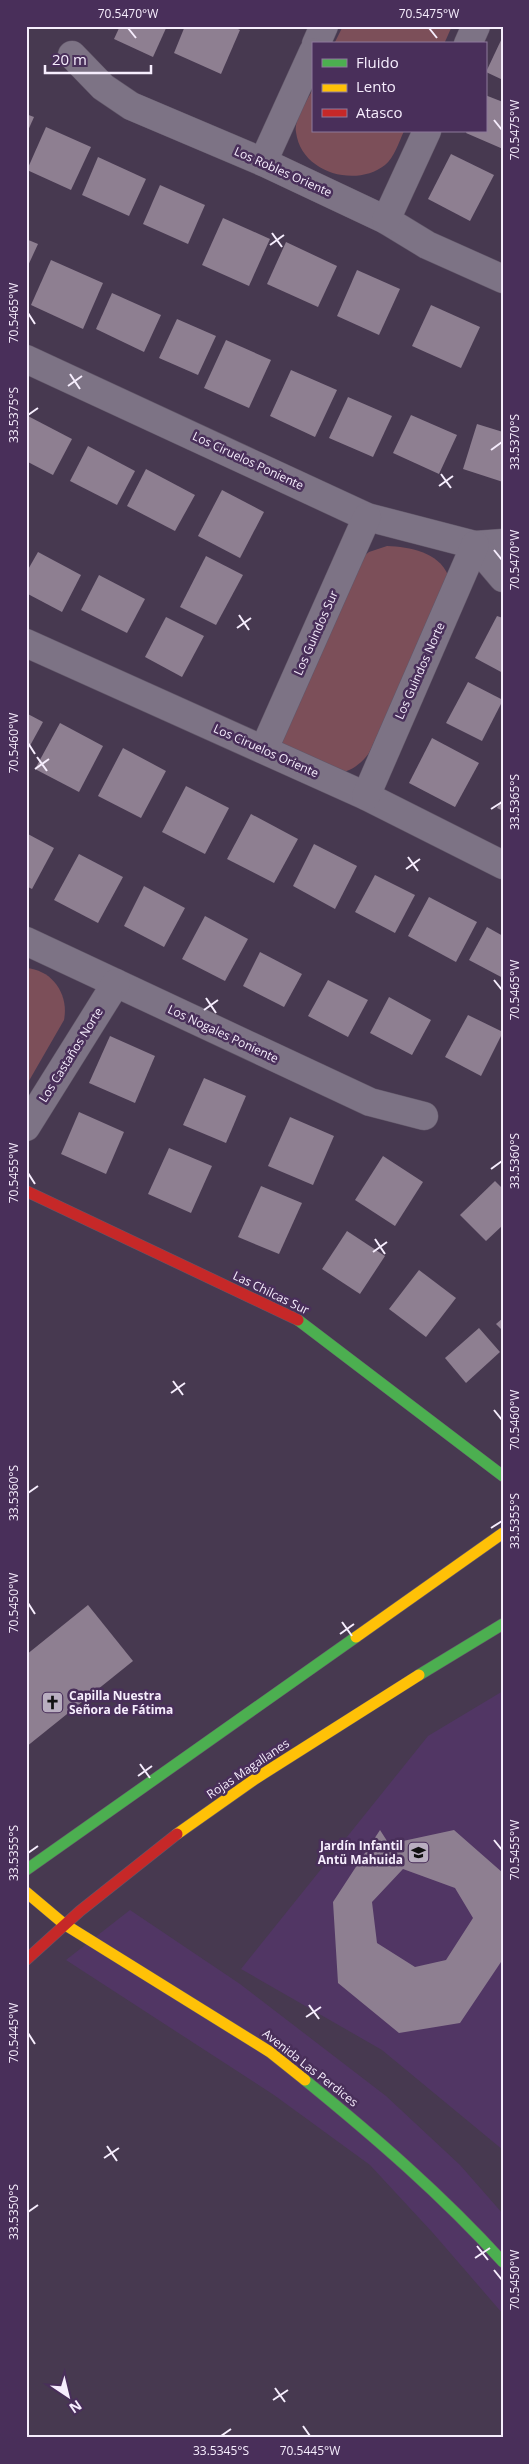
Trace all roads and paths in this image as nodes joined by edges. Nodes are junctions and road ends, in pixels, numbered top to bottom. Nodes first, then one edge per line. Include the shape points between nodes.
1 (324, 26) edge
2 (476, 26) edge
3 (317, 42) edge
4 (469, 42) edge
5 (312, 54) edge
6 (72, 55) dead end
7 (427, 132) edge
8 (263, 162) junction
9 (386, 220) junction
10 (503, 279) edge
11 (26, 359) edge
12 (367, 517) junction
13 (503, 543) edge
14 (475, 546) junction
15 (503, 578) edge
16 (26, 643) edge
17 (264, 750) junction
18 (366, 796) junction
19 (503, 865) edge
20 (26, 941) edge
21 (116, 983) junction
22 (424, 1116) dead end
23 (26, 1127) edge
24 (26, 1191) edge
25 (503, 1476) edge
26 (503, 1533) edge
27 (503, 1624) edge
28 (26, 1870) edge
29 (26, 1892) edge
30 (64, 1924) junction
31 (26, 1960) edge
32 (503, 2262) edge

1 - 3 street
2 - 4 street
5 - 8 street
6 - 8 street, Los Robles Oriente via 103,87 131,106
7 - 9 street
8 - 9 street, Los Robles Oriente
9 - 10 street, Los Robles Oriente via 427,245
11 - 12 street, Los Ciruelos Poniente
12 - 14 street, Los Ciruelos Poniente
12 - 17 street, Los Guindos Sur
13 - 14 street, Los Ciruelos Poniente
14 - 15 street
14 - 18 street, Los Guindos Norte
16 - 17 street, Los Ciruelos Oriente
17 - 18 street, Los Ciruelos Oriente
18 - 19 street, Los Ciruelos Oriente
20 - 21 street, Los Nogales Poniente
21 - 22 street, Los Nogales Poniente via 370,1102
21 - 23 street, Los Castaños Norte
24 - 25 street, Las Chilcas Sur via 297,1319
26 - 28 street
27 - 30 street, Rojas Magallanes via 256,1779 134,1867
29 - 30 street, Avenida Las Perdices
30 - 31 street, Rojas Magallanes
30 - 32 street, Avenida Las Perdices via 270,2052 374,2136 458,2213

